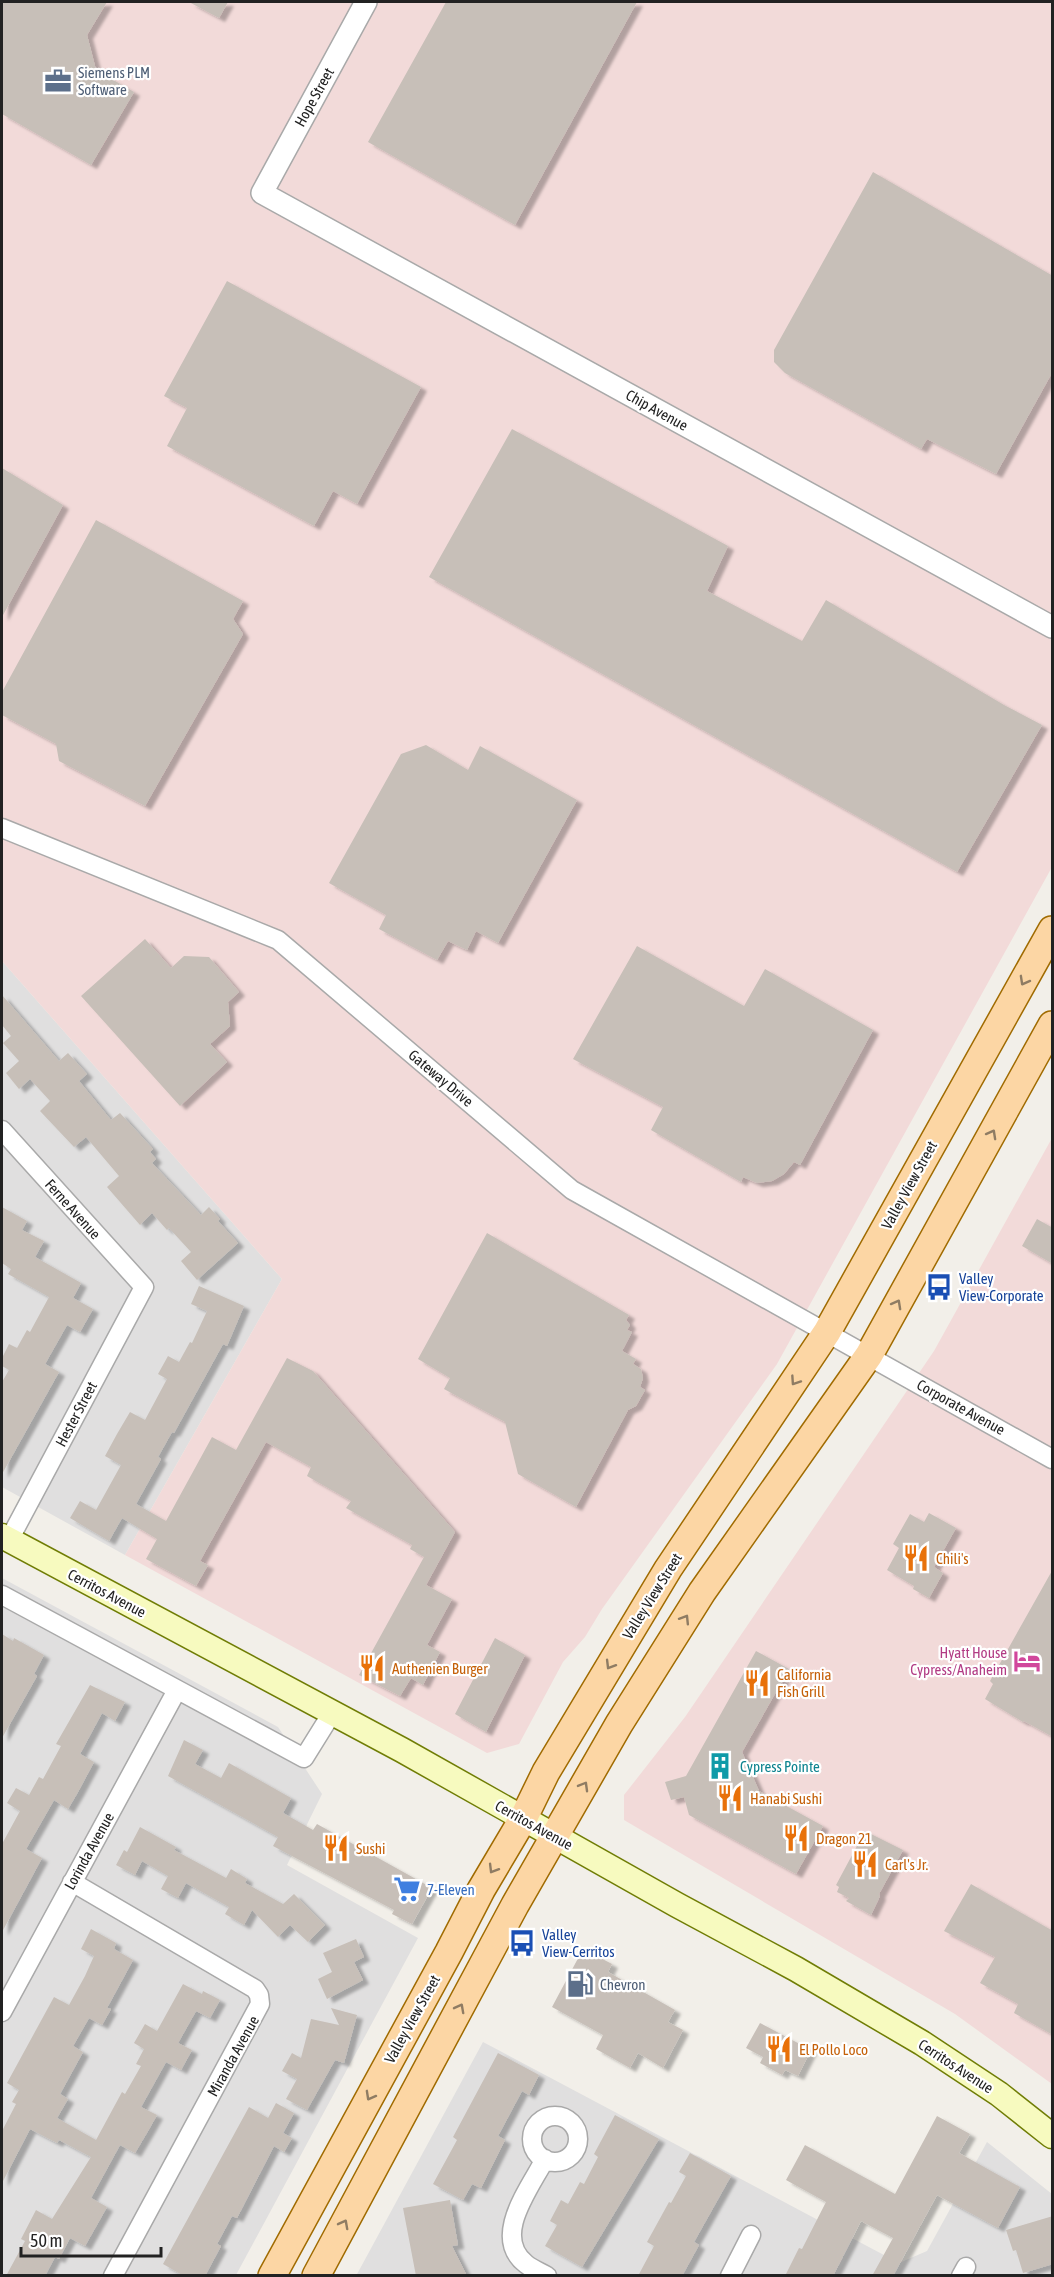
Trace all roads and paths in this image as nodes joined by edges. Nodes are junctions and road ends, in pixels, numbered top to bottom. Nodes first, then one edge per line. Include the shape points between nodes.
1 (366, 2) edge
2 (262, 193) joint
3 (1053, 627) edge
4 (2, 828) edge
5 (1053, 930) edge
6 (1053, 1025) edge
7 (2, 1130) edge
8 (144, 1287) joint
9 (827, 1332) junction
10 (869, 1355) junction
11 (1053, 1459) edge
12 (5, 1538) edge
13 (2, 1595) edge
14 (177, 1690) junction
15 (332, 1713) junction
16 (523, 1819) junction
17 (555, 1837) junction
18 (72, 1882) junction
19 (2, 2012) edge
20 (1053, 2136) edge
21 (545, 2159) dead end
22 (751, 2235) dead end
23 (113, 2276) edge
24 (272, 2276) edge
25 (316, 2276) edge
26 (547, 2276) edge
27 (730, 2276) edge

1 - 2 street, Hope Street
2 - 3 street, Chip Avenue
4 - 9 street, Gateway Drive via 278,940 572,1190
5 -> 9 main road, Valley View Street
10 -> 6 main road
7 - 8 street, Ferne Avenue
8 - 12 street, Hester Street
9 - 10 street, Gateway Drive
9 -> 16 main road, Valley View Street via 668,1569 545,1774
10 - 11 street, Corporate Avenue
17 -> 10 main road via 619,1724 702,1592
12 - 15 main road, Cerritos Avenue
13 - 14 street
14 - 15 street via 304,1758
14 - 18 street, Lorinda Avenue
15 - 16 main road, Cerritos Avenue
16 - 17 main road, Cerritos Avenue
16 -> 24 main road, Valley View Street
17 - 20 main road, Cerritos Avenue via 922,2043
25 -> 17 main road
18 - 19 street, Lorinda Avenue
18 - 23 street, Miranda Avenue via 255,1989 260,2004
21 - 26 street via 510,2228 516,2254
22 - 27 street

